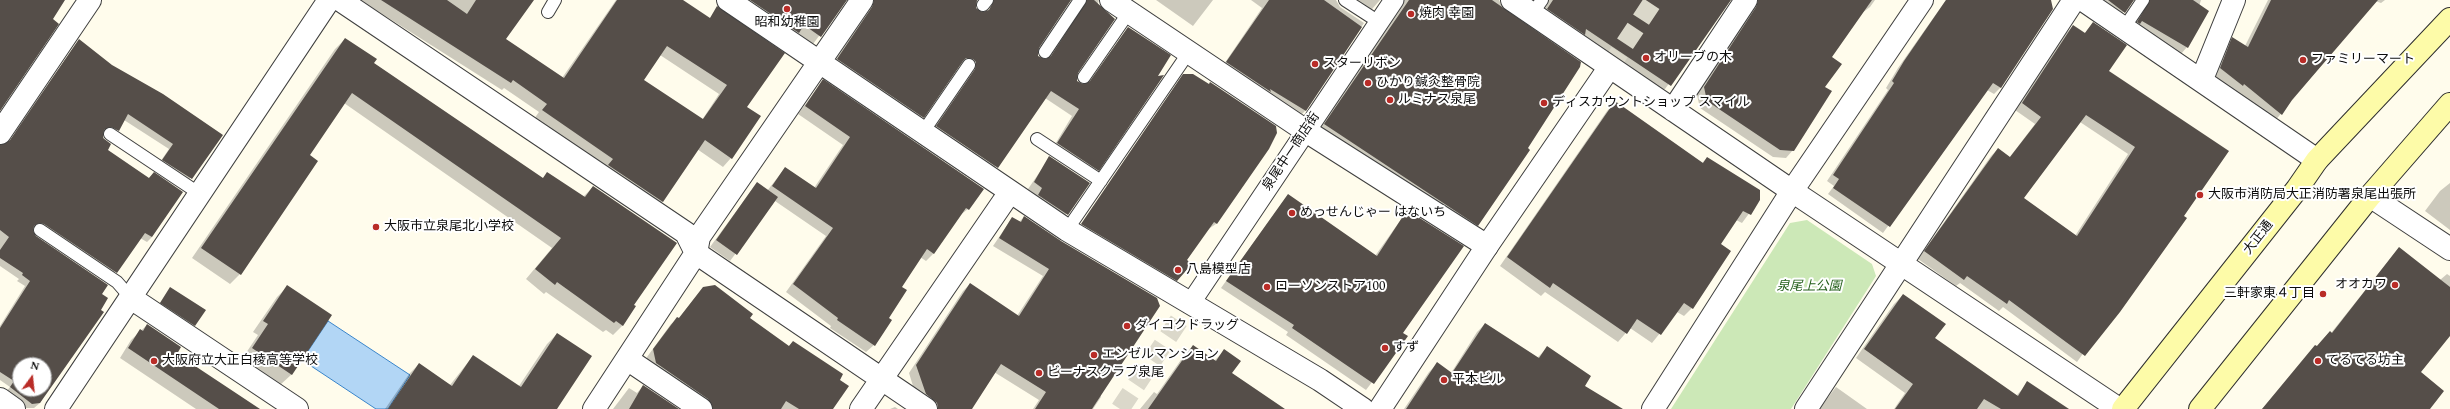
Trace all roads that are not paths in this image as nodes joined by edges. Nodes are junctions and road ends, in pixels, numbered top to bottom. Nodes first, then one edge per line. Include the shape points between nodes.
1 (90, 0) edge
2 (329, 0) edge
3 (340, 0) edge
4 (556, 0) edge
5 (728, 0) edge
6 (862, 0) edge
7 (1080, 0) edge
8 (1345, 0) edge
9 (1394, 0) edge
10 (1512, 0) edge
11 (1746, 0) edge
12 (1922, 0) edge
13 (2074, 0) edge
14 (2083, 0) edge
15 (2143, 0) edge
16 (2234, 0) edge
17 (1120, 6) edge
18 (1537, 7) edge
19 (548, 12) dead end
20 (2450, 19) edge
21 (1379, 22) junction
22 (2124, 28) junction
23 (1045, 52) dead end
24 (1189, 52) junction
25 (821, 61) junction
26 (969, 65) dead end
27 (1609, 68) junction
28 (1084, 77) dead end
29 (2202, 79) junction
30 (2450, 104) edge
31 (1673, 110) junction
32 (1306, 131) junction
33 (923, 132) junction
34 (0, 133) edge
35 (110, 134) dead end
36 (1037, 139) dead end
37 (2316, 160) junction
38 (1101, 181) junction
39 (1792, 191) junction
40 (1010, 192) junction
41 (200, 194) junction
42 (2370, 196) junction
43 (40, 230) dead end
44 (1068, 230) junction
45 (1487, 246) junction
46 (2450, 249) edge
47 (696, 253) junction
48 (1902, 265) junction
49 (131, 298) junction
50 (1190, 304) junction
51 (627, 359) junction
52 (881, 380) junction
53 (0, 400) edge
54 (14, 409) edge
55 (56, 409) edge
56 (298, 409) edge
57 (594, 409) edge
58 (701, 409) edge
59 (861, 409) edge
60 (926, 409) edge
61 (1363, 409) edge
62 (1380, 409) edge
63 (1653, 409) edge
64 (1806, 409) edge
65 (2119, 409) edge
66 (2123, 409) edge
67 (2200, 409) edge

1 - 34 street
2 - 41 street
3 - 47 street via 686,233
4 - 19 lane
5 - 25 street
6 - 25 street
7 - 23 lane
8 - 21 lane
9 - 21 street, 泉尾中一商店街
10 - 18 street
11 - 31 street
12 - 39 street
13 - 48 street
14 - 22 street
15 - 22 lane
16 - 29 street
17 - 24 street
17 - 28 lane
18 - 27 street
20 - 37 main road, 大正通
21 - 32 street, 泉尾中一商店街
22 - 29 street
24 - 32 street
24 - 38 lane
25 - 33 street
25 - 47 street via 699,238
26 - 33 lane
27 - 31 street
27 - 45 street
29 - 37 street
30 - 42 main road
31 - 39 street
32 - 45 street
32 - 50 street, 泉尾中一商店街
33 - 40 street
35 - 41 lane
36 - 38 lane
37 - 66 main road, 大正通 via 2297,189
38 - 44 lane
39 - 48 street
39 - 63 street
40 - 44 street
40 - 52 street
41 - 49 street
42 - 46 street
42 - 67 main road
43 - 49 lane via 117,282
44 - 50 street
45 - 62 street
47 - 51 street
47 - 52 street
48 - 64 street
48 - 65 street
49 - 55 street
49 - 56 street
50 - 61 street via 1320,380
51 - 57 street
51 - 58 street
52 - 59 street
52 - 60 street
53 - 54 street

